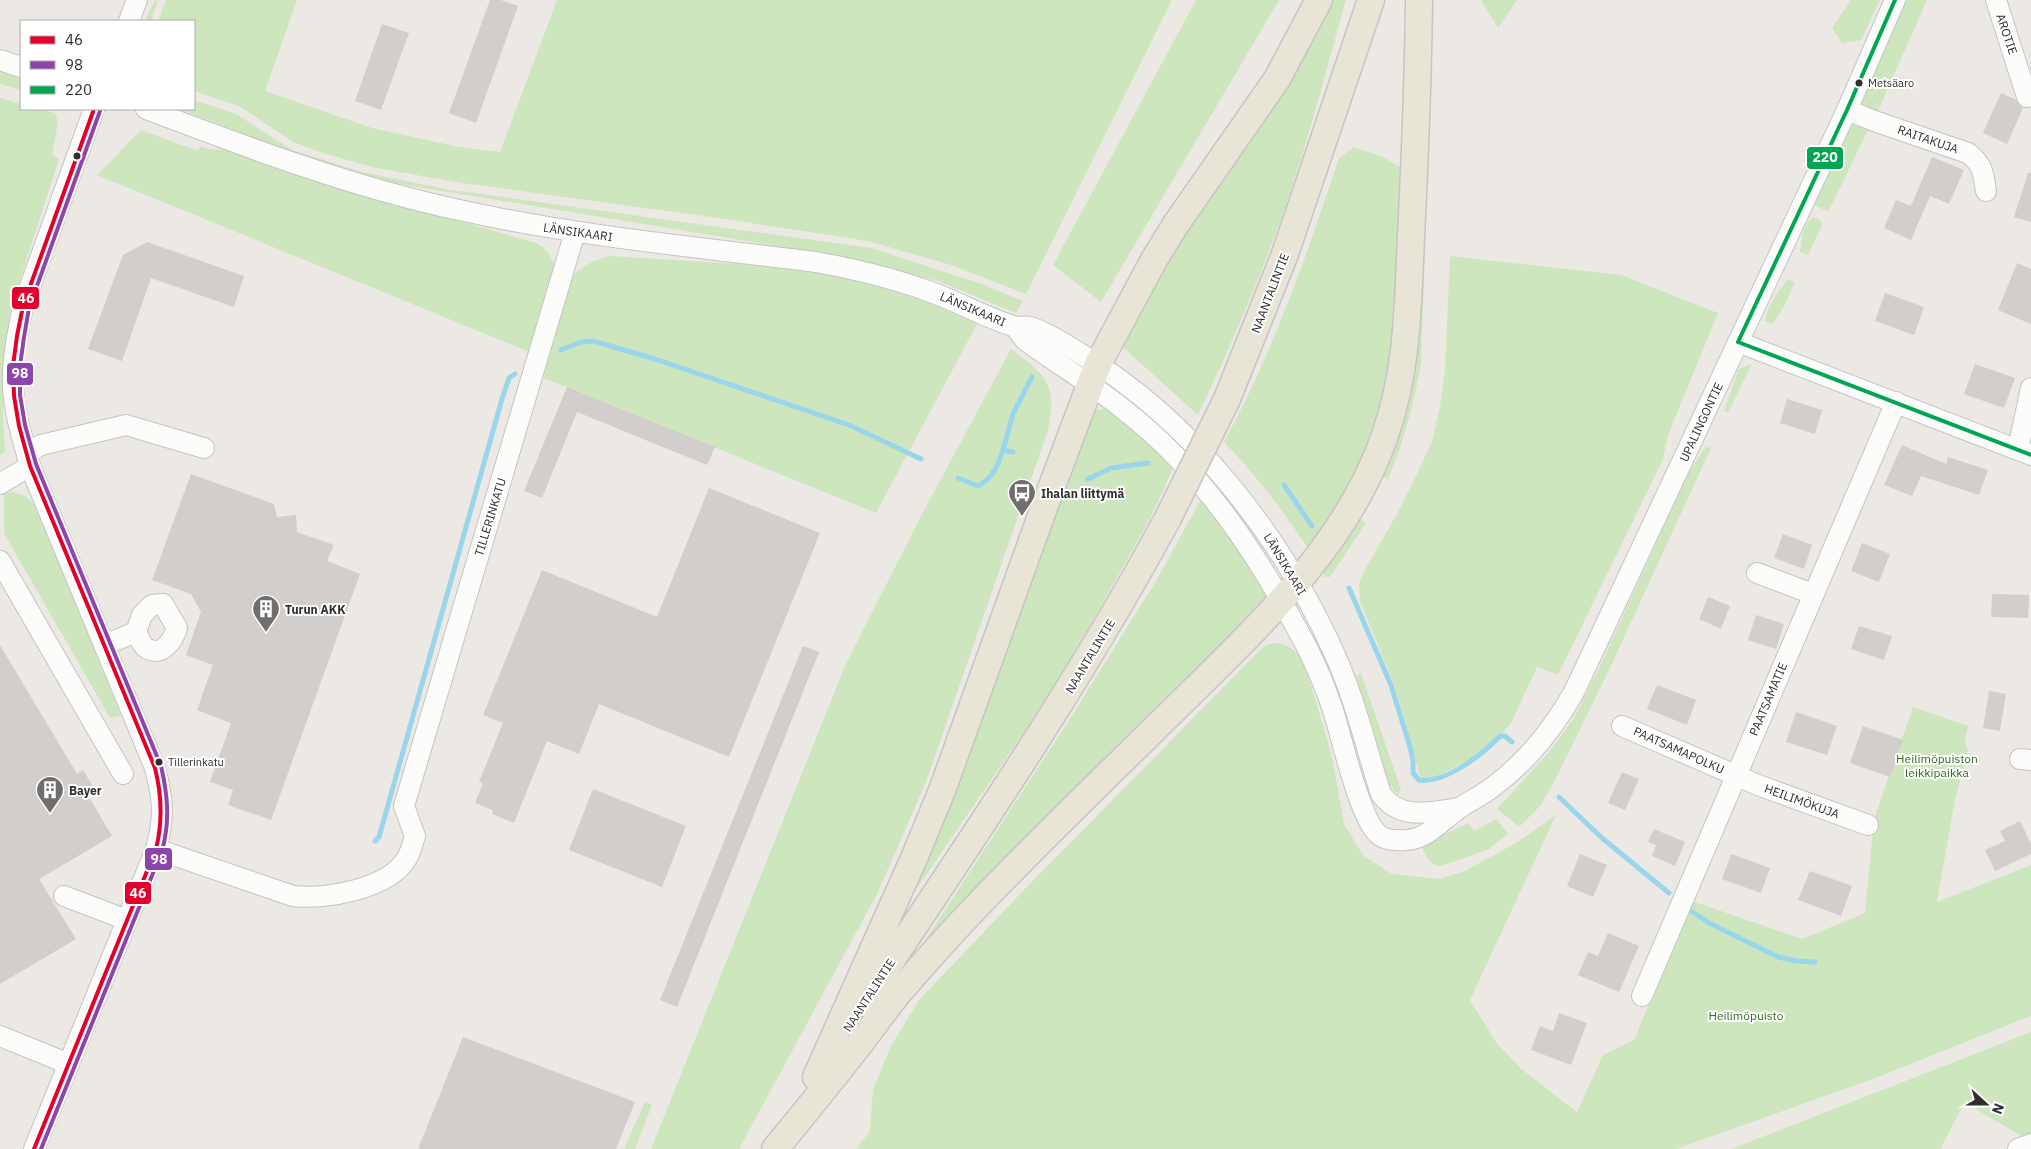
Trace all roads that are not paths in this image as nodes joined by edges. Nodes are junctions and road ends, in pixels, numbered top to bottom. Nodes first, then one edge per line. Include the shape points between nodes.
1 (137, 0) edge
2 (1319, 0) edge
3 (1357, 0) edge
4 (1372, 0) edge
5 (1419, 0) edge
6 (1894, 0) edge
7 (1996, 0) edge
8 (129, 20) edge
9 (0, 60) edge
10 (20, 66) edge
11 (2028, 97) dead end
12 (94, 110) edge
13 (149, 110) edge
14 (1847, 110) junction
15 (1330, 123) junction
16 (1986, 191) dead end
17 (575, 232) junction
18 (1738, 342) junction
19 (1094, 375) junction
20 (2031, 388) edge
21 (1896, 402) junction
22 (204, 448) dead end
23 (2025, 452) edge
24 (28, 459) junction
25 (0, 484) edge
26 (0, 561) edge
27 (1757, 573) dead end
28 (1289, 591) junction
29 (1814, 594) junction
30 (136, 632) dead end
31 (104, 645) junction
32 (1622, 726) dead end
33 (123, 774) dead end
34 (1736, 775) junction
35 (1381, 794) joint
36 (1460, 808) junction
37 (1363, 812) joint
38 (1868, 825) dead end
39 (156, 848) junction
40 (64, 896) dead end
41 (127, 920) junction
42 (1642, 996) dead end
43 (0, 1036) edge
44 (68, 1064) junction
45 (816, 1077) junction
46 (2031, 1144) edge
47 (34, 1149) edge
48 (775, 1149) edge
49 (2018, 1149) edge

1 - 8 street
2 - 19 main road via 1277,79 1155,258 1118,323
3 - 15 main road, NAANTALINTIE
4 - 15 main road, NAANTALINTIE
5 - 28 main road via 1407,326 1396,403 1379,452 1358,497 1330,540
6 - 14 street, UPALINGONTIE
7 - 11 street, AROTIE
9 - 10 street
12 - 24 street via 23,306 18,332 13,386
13 - 17 street, LÄNSIKAARI via 379,190 459,210
14 - 16 street, RAITAKUJA via 1968,152 1983,171
14 - 18 street, UPALINGONTIE
15 - 45 main road, NAANTALINTIE, bridge via 1285,254 1227,399 1168,518 1076,679
17 - 19 street, LÄNSIKAARI via 855,270 927,290 1015,326 1032,327
17 - 39 street, TILLERINKATU via 404,806 415,836 407,859 384,878 363,887 338,896 309,898 293,896
18 - 21 street
18 - 36 street, UPALINGONTIE via 1560,716 1525,760 1493,787
19 - 28 street, LÄNSIKAARI via 1123,409 1183,464
19 - 45 main road via 916,856
20 - 23 street
21 - 23 street
21 - 29 street, PAATSAMATIE
22 - 24 street via 126,425 41,445
24 - 25 street
24 - 31 street
26 - 33 street
27 - 29 street
28 - 35 street, LÄNSIKAARI via 1335,655
28 - 37 street, LÄNSIKAARI via 1303,639 1332,707
28 - 48 main road via 1210,675 963,920 897,995
29 - 34 street, PAATSAMATIE
30 - 31 street
31 - 39 street via 161,791 163,816
32 - 34 street, PAATSAMAPOLKU
34 - 38 street, HEILIMÖKUJA
34 - 42 street, PAATSAMATIE
35 - 36 street, UPALINGONTIE via 1391,806 1408,812
36 - 37 street, UPALINGONTIE via 1433,830 1407,841 1379,836
39 - 41 street
40 - 41 street
41 - 44 street
43 - 44 street
44 - 47 street
45 - 48 main road, NAANTALINTIE
46 - 49 street

